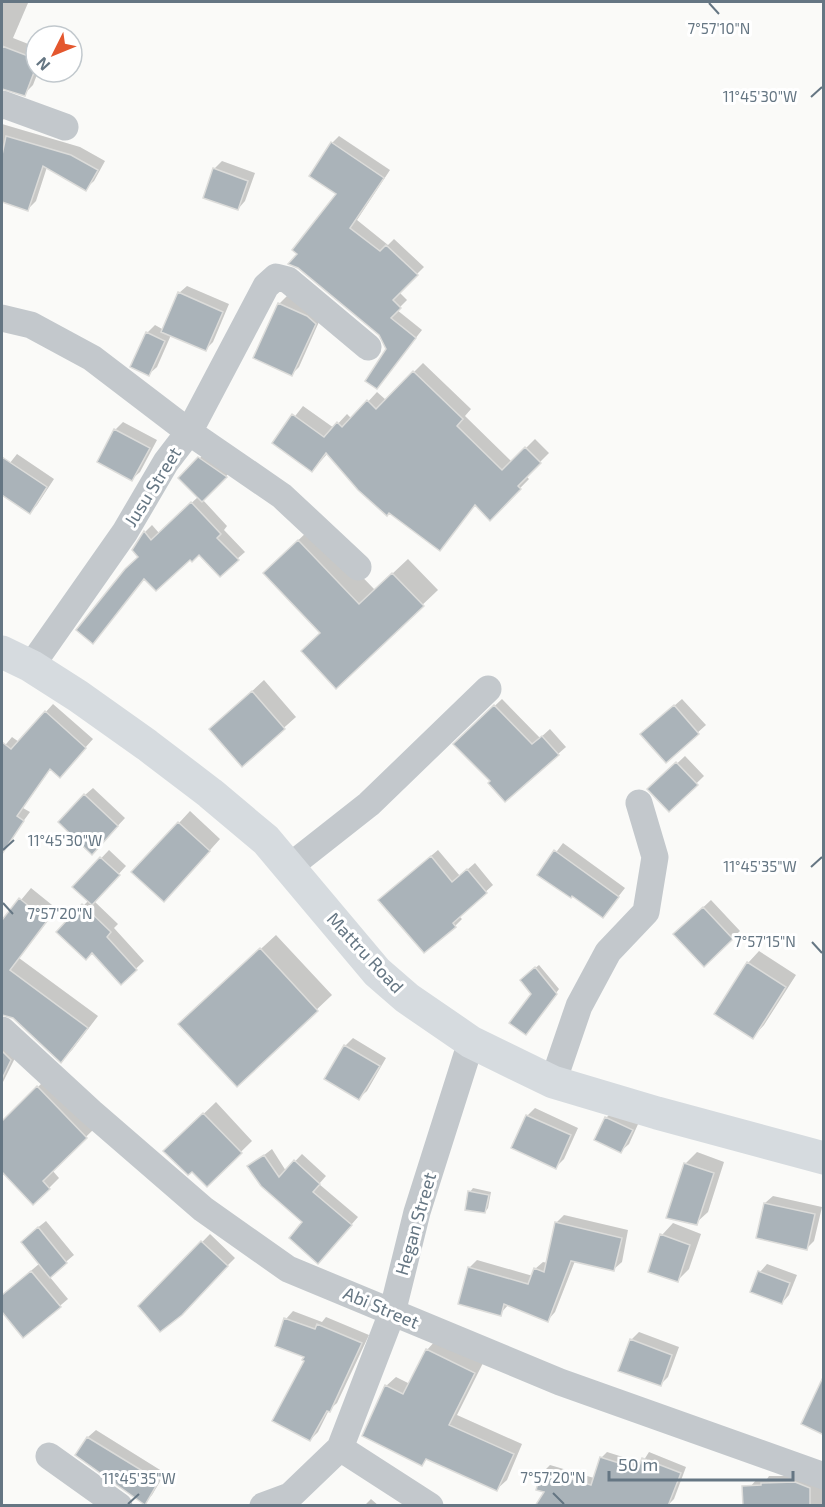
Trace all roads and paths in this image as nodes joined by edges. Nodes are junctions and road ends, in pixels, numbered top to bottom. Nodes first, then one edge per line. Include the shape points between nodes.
1 (2, 104) edge
2 (65, 127) dead end
3 (2, 318) edge
4 (368, 347) dead end
5 (189, 432) junction
6 (358, 567) dead end
7 (2, 652) edge
8 (32, 666) junction
9 (488, 689) dead end
10 (639, 803) dead end
11 (289, 867) junction
12 (2, 1030) edge
13 (471, 1042) junction
14 (554, 1082) junction
15 (824, 1158) edge
16 (392, 1312) junction
17 (340, 1448) junction
18 (49, 1456) dead end
19 (824, 1476) edge
20 (119, 1506) edge
21 (263, 1506) edge
22 (430, 1506) edge

1 - 2 street
3 - 5 street, Jusu Street via 31,326 92,358
4 - 5 street via 288,280 276,277 266,286
5 - 6 street via 282,496
5 - 8 street, Jusu Street
7 - 8 main road, Mattru Road
8 - 11 main road, Mattru Road via 192,779 266,840
9 - 11 street via 369,804
10 - 14 street via 655,857 646,912 608,952 579,1006
11 - 13 main road, Mattru Road via 377,972
12 - 16 street, Abi Street via 203,1209 288,1269
13 - 14 main road, Mattru Road
13 - 16 street, Hegan Street via 417,1212
14 - 15 main road, Mattru Road
16 - 17 street, Hegan Street
16 - 19 street, Abi Street via 560,1382
17 - 21 street, Hegan Street via 290,1496
17 - 22 street
18 - 20 street

